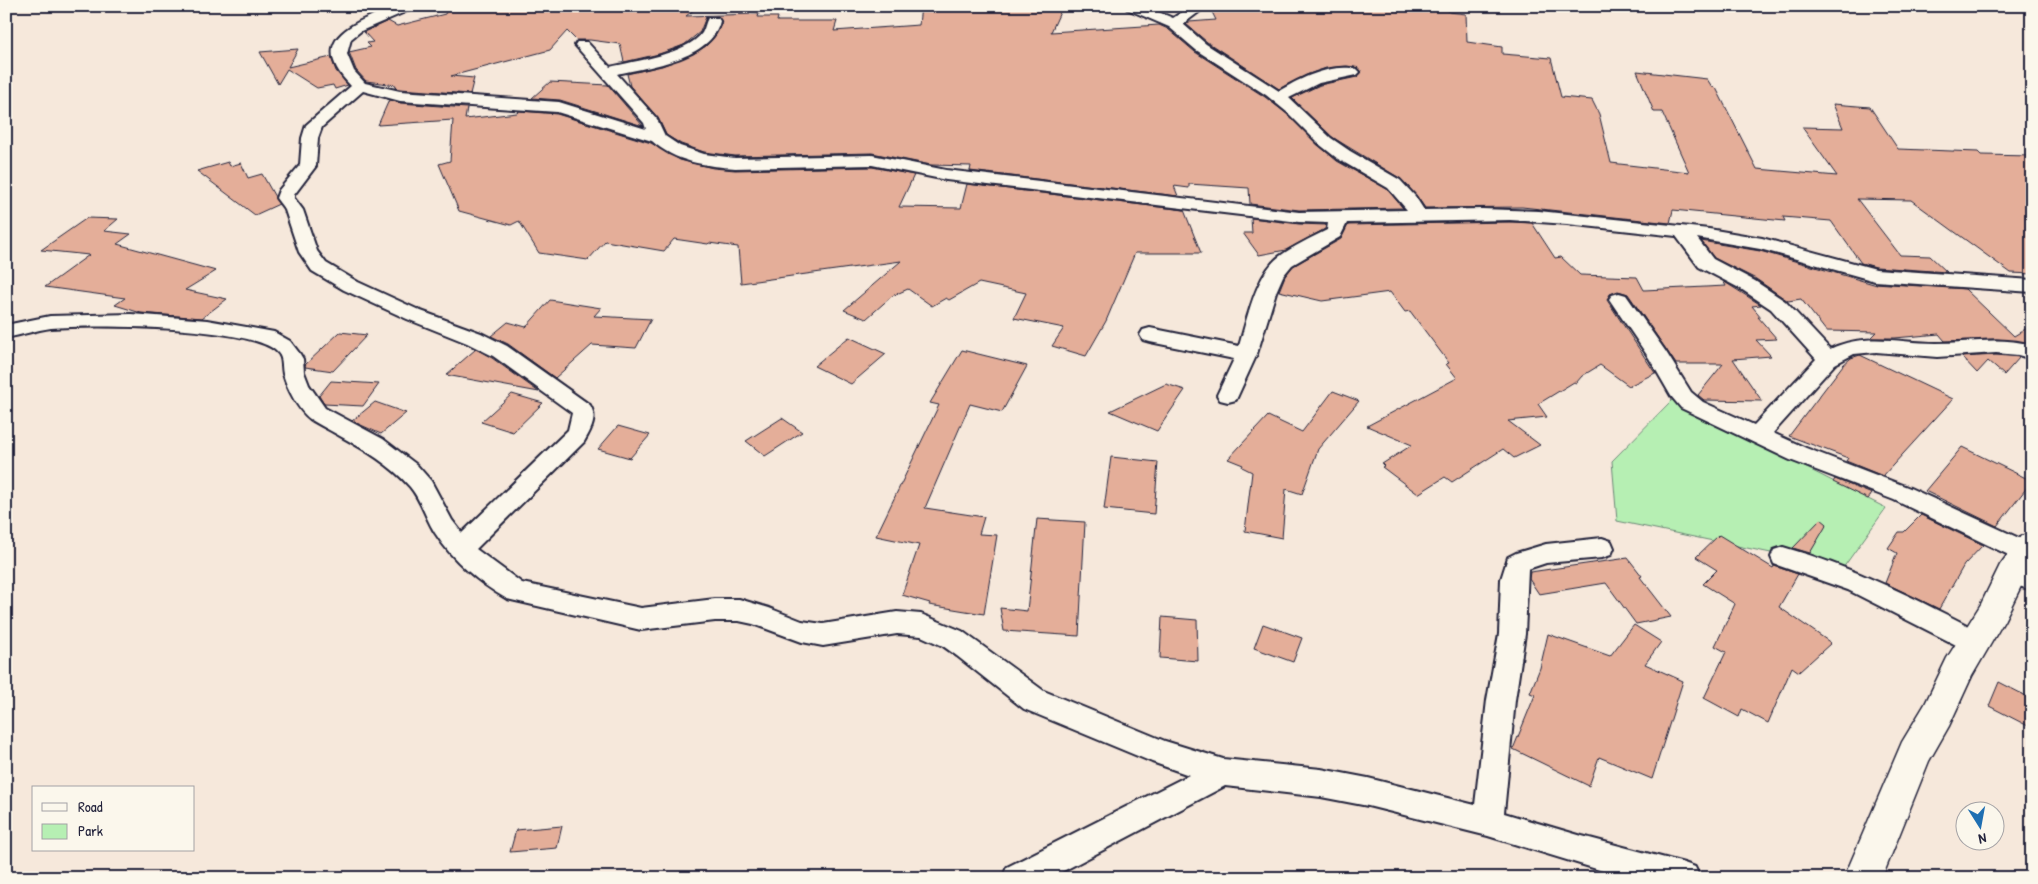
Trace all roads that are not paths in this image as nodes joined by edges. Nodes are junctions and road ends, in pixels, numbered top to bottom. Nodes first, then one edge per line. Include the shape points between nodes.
1 (368, 6) edge
2 (1132, 6) edge
3 (1200, 6) edge
4 (400, 9) edge
5 (713, 20) dead end
6 (1174, 24) junction
7 (582, 45) dead end
8 (608, 72) junction
9 (1352, 72) dead end
10 (360, 86) junction
11 (1279, 98) junction
12 (658, 138) junction
13 (1419, 216) junction
14 (1338, 218) junction
15 (1682, 231) junction
16 (2032, 286) edge
17 (1619, 299) dead end
18 (6, 332) edge
19 (1150, 335) dead end
20 (2032, 352) edge
21 (1248, 354) junction
22 (1828, 359) junction
23 (1228, 395) dead end
24 (1758, 436) junction
25 (1602, 548) dead end
26 (460, 550) junction
27 (1783, 557) dead end
28 (2025, 562) edge
29 (1975, 642) junction
30 (1223, 772) junction
31 (1488, 822) junction
32 (1866, 877) edge
33 (1018, 878) edge
34 (1684, 878) edge

1 - 4 street
2 - 6 street
3 - 6 street
4 - 10 street via 356,28 345,37 340,54 347,73
5 - 8 street via 708,35 688,49
6 - 11 street via 1201,47
7 - 8 street
8 - 12 street via 651,122
9 - 11 street via 1314,78
10 - 12 street via 400,96 559,107
10 - 26 street via 314,125 308,166 285,194 308,252 318,267 414,315 500,351 582,410 584,419 576,436
11 - 13 street via 1325,141 1394,184
12 - 14 street via 679,152 716,162 872,160 946,175 1256,213
13 - 14 street
13 - 15 street via 1526,215
14 - 21 street via 1334,233 1285,261 1274,275
15 - 16 street via 1738,238 1875,275
15 - 22 street via 1706,264 1748,285 1778,305
17 - 24 street via 1687,402
18 - 26 street via 50,322 131,320 207,326 267,337 283,346 293,359 298,385 317,413 375,445 410,471
19 - 21 street
20 - 22 street via 1999,346 1935,350 1877,346 1841,350
21 - 23 street
22 - 24 street
24 - 28 street via 1902,494
25 - 31 street via 1538,555 1524,558 1517,564 1512,634 1501,700
26 - 30 street via 516,592 641,619 739,610 820,635 894,624 920,625 954,639 1034,700 1162,753
27 - 29 street via 1824,569 1866,587
28 - 29 street
29 - 32 street via 1914,753
30 - 31 street via 1330,785
30 - 33 street
31 - 34 street

